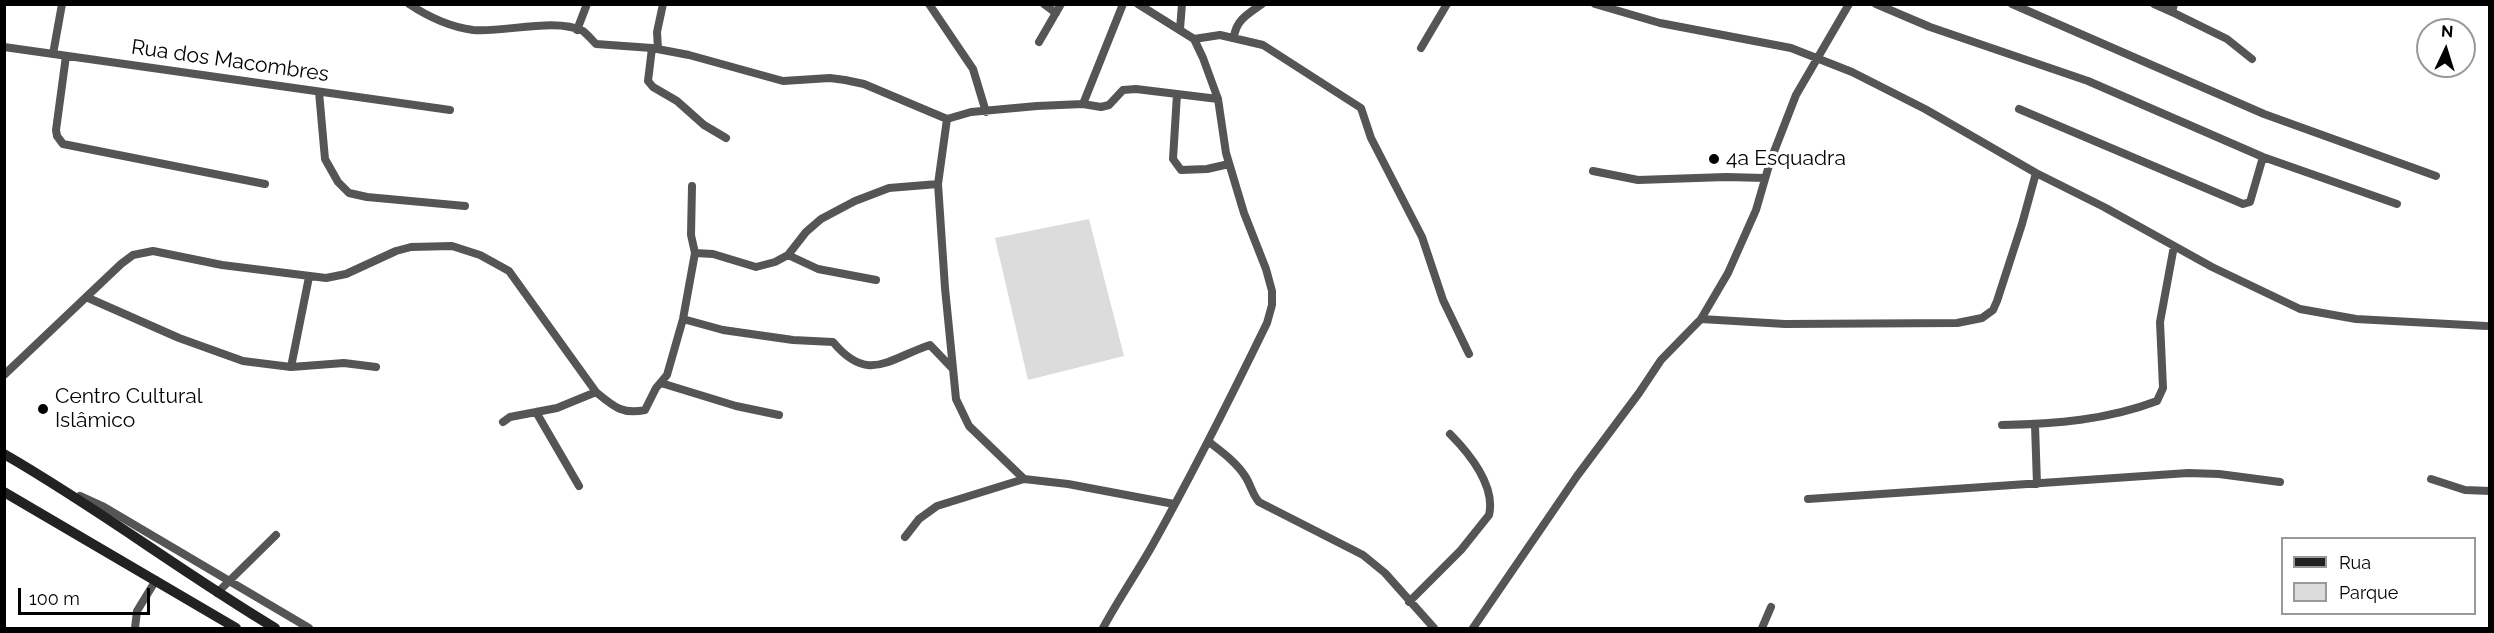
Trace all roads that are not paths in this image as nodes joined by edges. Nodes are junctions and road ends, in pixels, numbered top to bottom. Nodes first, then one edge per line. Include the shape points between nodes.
1 (62, 4) edge
2 (409, 4) edge
3 (587, 4) edge
4 (663, 4) edge
5 (929, 4) edge
6 (1044, 4) edge
7 (1061, 4) edge
8 (1123, 4) edge
9 (1138, 4) edge
10 (1182, 4) edge
11 (1262, 4) edge
12 (1447, 4) edge
13 (1595, 4) edge
14 (1849, 4) edge
15 (1876, 4) edge
16 (2012, 4) edge
17 (2154, 4) edge
18 (2173, 8) edge
19 (1056, 13) junction
20 (1180, 29) junction
21 (577, 30) junction
22 (1234, 37) junction
23 (1194, 39) junction
24 (1039, 42) dead end
25 (4, 47) edge
26 (1421, 48) dead end
27 (655, 49) junction
28 (53, 54) junction
29 (66, 56) junction
30 (1816, 57) junction
31 (2252, 59) dead end
32 (319, 92) junction
33 (1178, 94) junction
34 (1218, 99) junction
35 (1083, 104) junction
36 (2019, 109) dead end
37 (450, 110) dead end
38 (986, 112) junction
39 (947, 119) junction
40 (726, 138) dead end
41 (2263, 157) junction
42 (1229, 164) junction
43 (1593, 171) dead end
44 (2036, 172) junction
45 (2436, 177) dead end
46 (1765, 178) junction
47 (265, 184) dead end
48 (938, 184) junction
49 (692, 186) dead end
50 (2397, 204) dead end
51 (465, 206) dead end
52 (2174, 246) junction
53 (695, 253) junction
54 (788, 255) junction
55 (309, 277) junction
56 (876, 280) dead end
57 (86, 297) junction
58 (683, 319) junction
59 (1701, 319) junction
60 (2486, 326) dead end
61 (1469, 354) dead end
62 (376, 367) dead end
63 (291, 368) junction
64 (952, 368) junction
65 (4, 375) edge
66 (661, 383) junction
67 (596, 392) junction
68 (536, 412) junction
69 (779, 415) dead end
70 (503, 422) dead end
71 (2035, 425) junction
72 (2002, 426) dead end
73 (1450, 434) dead end
74 (1209, 442) junction
75 (4, 454) edge
76 (1024, 479) junction
77 (2431, 479) dead end
78 (2280, 482) dead end
79 (2037, 484) junction
80 (579, 486) dead end
81 (2490, 491) edge
82 (4, 492) edge
83 (70, 492) junction
84 (1808, 499) dead end
85 (1174, 504) junction
86 (276, 535) dead end
87 (905, 537) dead end
88 (156, 580) junction
89 (228, 581) junction
90 (217, 593) junction
91 (1409, 602) junction
92 (1772, 607) dead end
93 (135, 628) edge
94 (236, 628) edge
95 (275, 628) edge
96 (309, 628) edge
97 (1103, 628) edge
98 (1432, 628) edge
99 (1473, 628) edge
100 (1762, 628) edge

1 - 28 street
2 - 21 street via 471,30 534,26
3 - 21 street
4 - 27 street
5 - 38 street via 973,69
6 - 19 street
7 - 19 street
8 - 35 street
9 - 20 street
10 - 20 street
11 - 22 street via 1242,18
12 - 26 street
13 - 30 street via 1660,23 1791,48
14 - 30 street
15 - 41 street via 1930,27 2088,81
16 - 45 street via 2264,114
17 - 18 street
18 - 31 street via 2227,39
19 - 24 street
20 - 23 street
21 - 27 street via 596,44
22 - 23 street via 1220,34
22 - 61 street via 1263,45 1361,108 1371,138 1422,237 1443,300
23 - 34 street
25 - 28 street, Rua dos Macombres
27 - 39 street via 783,81 830,78 864,84
27 - 40 street via 648,81
28 - 29 street, Rua dos Macombres
29 - 32 street, Rua dos Macombres
29 - 47 street via 56,130 63,144
30 - 44 street via 1925,109
30 - 46 street via 1792,105
32 - 37 street, Rua dos Macombres
32 - 51 street via 325,159 349,193
33 - 34 street
33 - 35 street via 1123,90 1109,105
33 - 42 street via 1173,159 1176,165 1181,170
34 - 42 street
35 - 38 street
36 - 41 street via 2243,204 2250,202
38 - 39 street
39 - 48 street
41 - 50 street
42 - 74 street via 1266,269 1272,305 1267,324
43 - 46 street via 1638,180
44 - 52 street
44 - 59 street via 1997,301 1982,318 1957,323 1842,324
46 - 59 street via 1756,210
48 - 54 street via 888,188 855,201 821,219
48 - 64 street
49 - 53 street via 691,235
52 - 60 street via 2300,309 2355,319
52 - 71 street via 2160,322 2161,397 2148,405 2103,417
53 - 54 street via 713,254 756,267
53 - 58 street
54 - 56 street via 818,269
55 - 57 street via 153,251 127,260
55 - 63 street
55 - 67 street via 336,277 396,251 425,245 452,246 480,255 509,271
57 - 63 street via 214,351 243,361
57 - 65 street
58 - 64 street via 723,330 832,342 844,355 864,366 884,365 930,345
58 - 66 street via 667,375
59 - 99 street via 1661,360
62 - 63 street via 344,363
64 - 76 street via 956,399 969,426
66 - 67 street via 645,410 632,413 613,406
66 - 69 street
67 - 68 street
68 - 70 street
68 - 80 street
71 - 72 street
71 - 79 street
73 - 91 street via 1468,453 1487,488 1489,515 1461,550
74 - 85 street
74 - 91 street via 1239,468 1259,502 1363,555 1385,573
75 - 83 main road
76 - 85 street
76 - 87 street via 937,506 919,519
77 - 81 street via 2465,490
78 - 79 street via 2188,473
79 - 84 street
82 - 88 main road
83 - 89 street via 104,507
83 - 90 main road
85 - 97 street
86 - 89 street
88 - 93 street via 137,611
88 - 94 main road
89 - 90 street
89 - 96 street
90 - 95 main road
91 - 98 street
92 - 100 street

